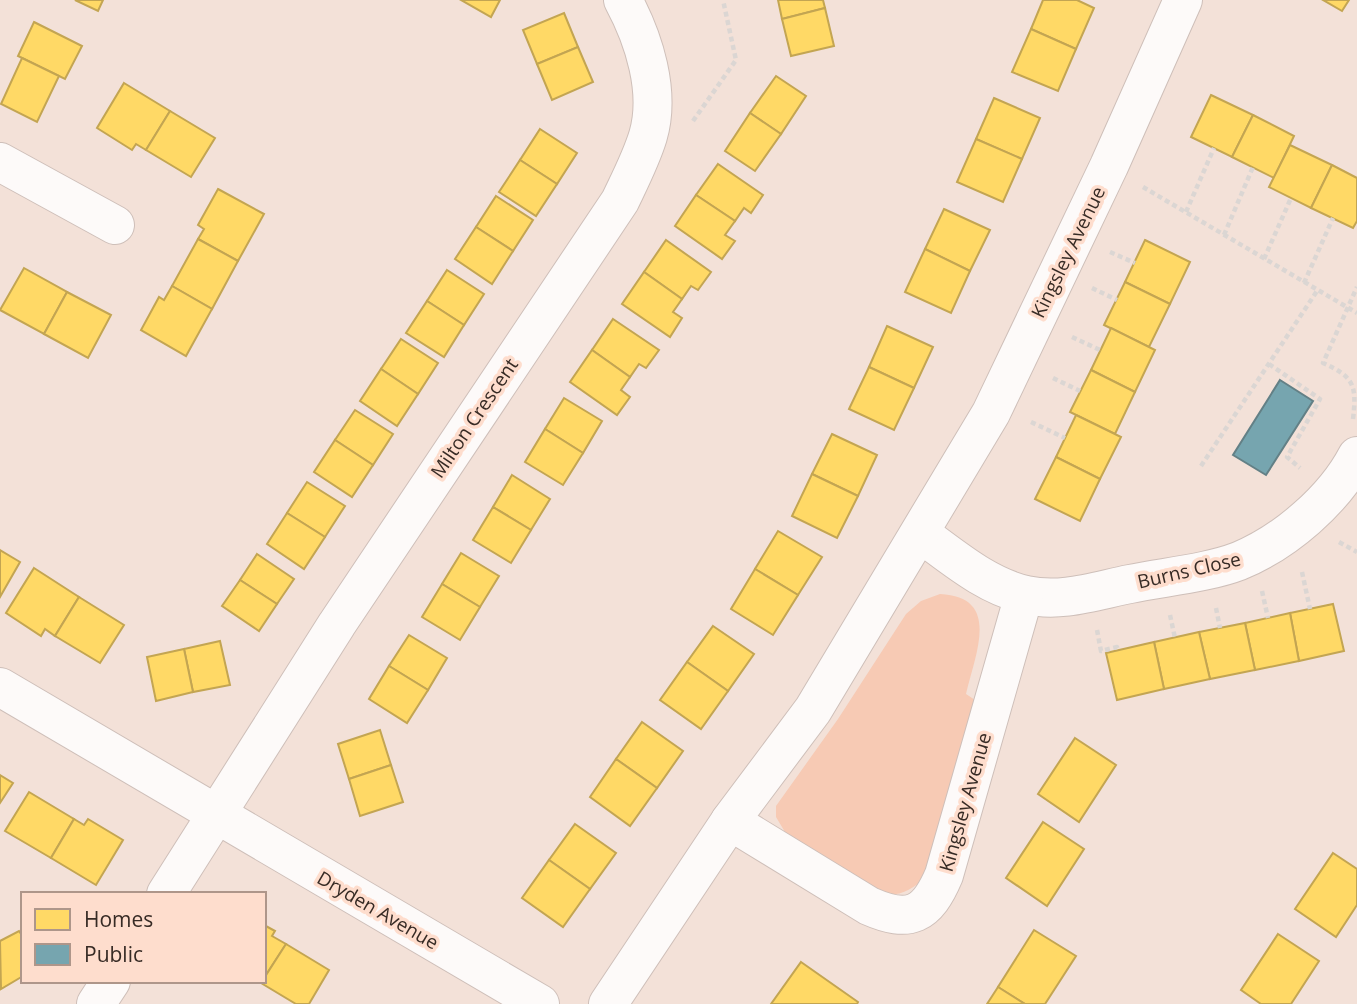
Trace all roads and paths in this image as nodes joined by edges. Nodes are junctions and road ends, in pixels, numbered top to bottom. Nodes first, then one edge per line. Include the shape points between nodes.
1 (623, 0) edge
2 (723, 0) edge
3 (1183, 0) edge
4 (1214, 148) dead end
5 (641, 156) junction
6 (0, 162) edge
7 (1109, 166) junction
8 (1253, 167) dead end
9 (1291, 198) dead end
10 (1186, 212) junction
11 (1333, 218) dead end
12 (115, 225) dead end
13 (1224, 235) junction
14 (1100, 247) dead end
15 (1264, 259) junction
16 (1135, 263) dead end
17 (1082, 283) dead end
18 (1304, 283) junction
19 (1357, 286) edge
20 (1317, 291) junction
21 (1116, 300) dead end
22 (1348, 310) junction
23 (1357, 313) edge
24 (1069, 336) dead end
25 (1100, 350) dead end
26 (1269, 364) junction
27 (1049, 376) dead end
28 (1080, 391) dead end
29 (1029, 421) dead end
30 (1065, 438) dead end
31 (1355, 439) edge
32 (1201, 466) dead end
33 (1306, 473) dead end
34 (921, 534) junction
35 (1330, 537) dead end
36 (1357, 552) edge
37 (1300, 561) dead end
38 (1260, 582) dead end
39 (1024, 595) junction
40 (1310, 609) dead end
41 (1094, 617) dead end
42 (1268, 618) dead end
43 (1118, 651) dead end
44 (0, 687) edge
45 (216, 815) junction
46 (730, 821) junction
47 (167, 892) edge
48 (110, 983) edge
49 (96, 1004) edge
50 (540, 1004) edge
51 (608, 1004) edge

1 - 5 street, Milton Crescent via 643,46 651,83 649,133
2 - 5 path via 736,60 689,126
3 - 7 street, Kingsley Avenue
4 - 10 path
5 - 45 street, Milton Crescent via 620,201 337,624
6 - 12 street
7 - 10 path
7 - 34 street, Kingsley Avenue via 991,413
8 - 13 path
9 - 15 path
10 - 13 path
11 - 18 path
13 - 15 path
14 - 16 path
15 - 18 path
17 - 21 path
18 - 20 path
19 - 22 path
20 - 22 path
20 - 26 path
22 - 23 path
22 - 31 path via 1323,363 1347,374 1357,395
24 - 25 path
26 - 32 path
26 - 33 path via 1320,399 1287,457
27 - 28 path
29 - 30 path
31 - 39 street, Burns Close via 1349,472 1281,538 1239,561 1056,600
34 - 39 street via 983,579
34 - 46 street, Kingsley Avenue via 813,710
35 - 36 path
37 - 40 path
38 - 42 path
39 - 46 street, Kingsley Avenue via 944,875 934,898 915,914 892,916 869,906
41 - 43 path via 1101,651 1117,647
44 - 45 street, Dryden Avenue
45 - 47 street
45 - 50 street, Dryden Avenue
46 - 51 street, Kingsley Avenue
48 - 49 street

